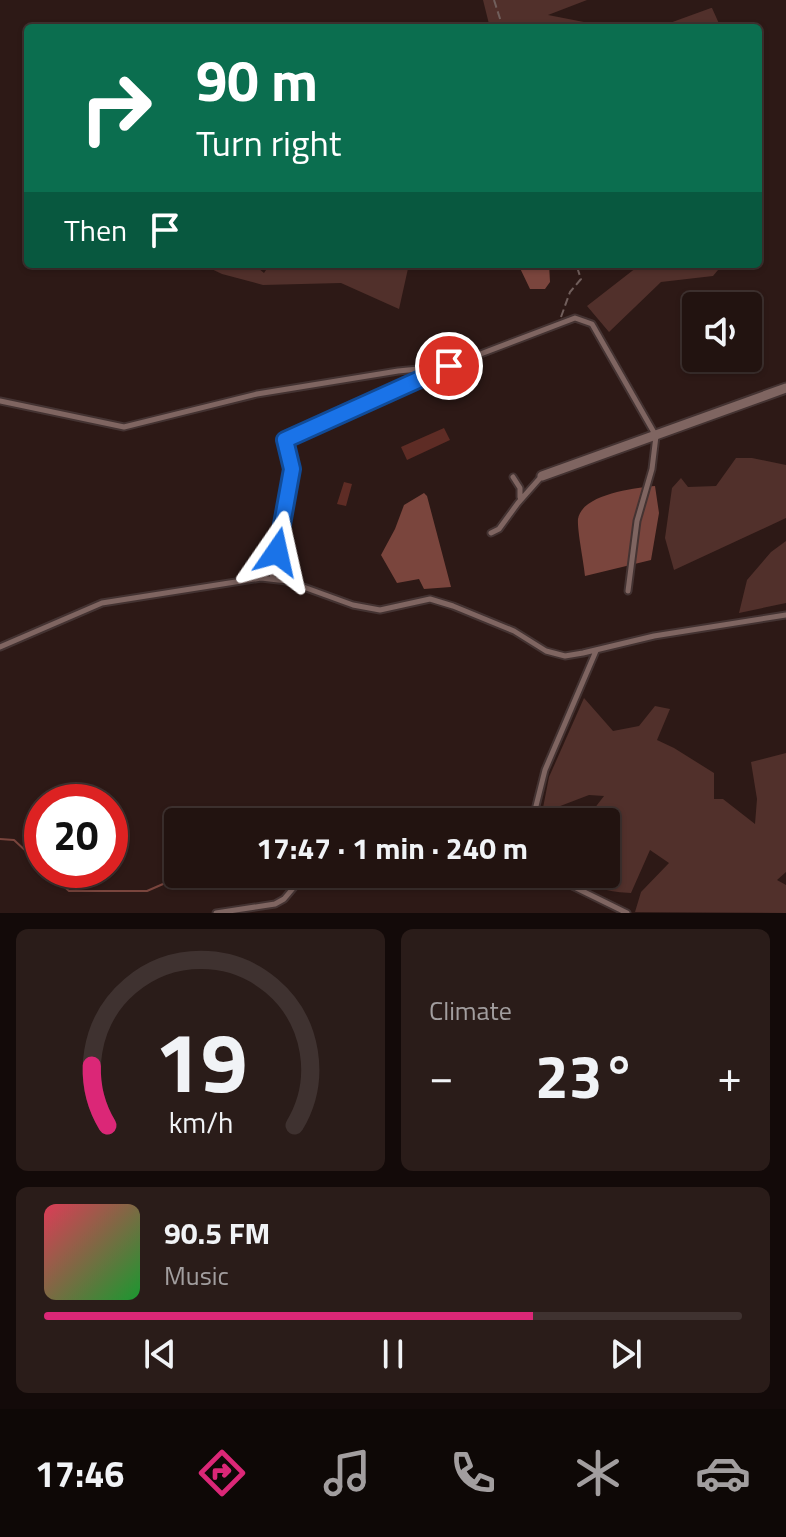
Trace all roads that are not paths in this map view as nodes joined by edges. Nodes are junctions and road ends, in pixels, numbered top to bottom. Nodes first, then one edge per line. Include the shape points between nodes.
1 (449, 366) junction
2 (786, 388) edge
3 (0, 401) edge
4 (656, 436) junction
5 (542, 476) joint
6 (513, 477) dead end
7 (518, 503) junction
8 (491, 533) dead end
9 (272, 579) junction
10 (628, 591) dead end
11 (786, 615) edge
12 (0, 647) edge
13 (597, 650) junction
14 (536, 808) edge
15 (293, 888) edge
16 (576, 888) edge
17 (216, 913) edge
18 (627, 913) edge

1 - 3 lane via 257,394 124,427
1 - 4 lane via 575,318 592,324
1 - 9 lane via 285,440 292,469
2 - 4 street
4 - 5 street
4 - 10 lane
5 - 7 lane
6 - 7 lane via 521,493
7 - 8 lane
9 - 12 lane via 102,603
9 - 13 lane via 380,610 430,599 514,631 546,651 565,656
11 - 13 lane
13 - 14 lane via 545,770
15 - 17 lane via 275,904
16 - 18 lane

